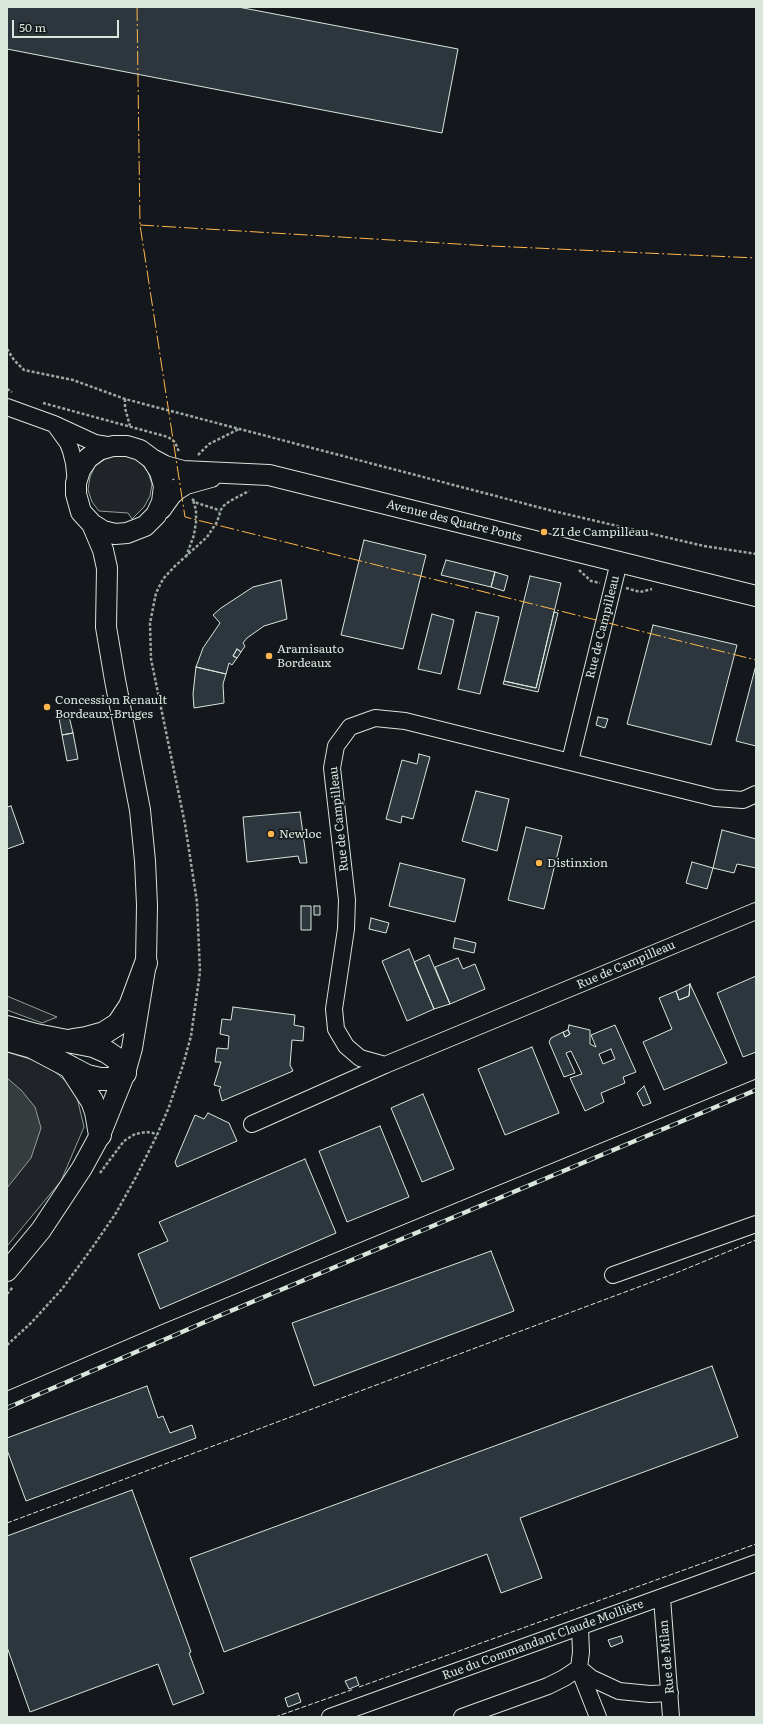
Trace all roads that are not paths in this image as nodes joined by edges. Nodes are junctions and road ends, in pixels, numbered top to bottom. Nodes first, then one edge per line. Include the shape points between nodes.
1 (7, 407) edge
2 (54, 424) junction
3 (113, 446) junction
4 (152, 459) junction
5 (224, 473) junction
6 (76, 483) junction
7 (156, 515) junction
8 (92, 524) junction
9 (139, 530) junction
10 (619, 562) junction
11 (107, 568) junction
12 (756, 596) edge
13 (570, 761) junction
14 (756, 794) edge
15 (756, 911) edge
16 (146, 963) junction
17 (7, 1026) edge
18 (7, 1040) edge
19 (64, 1041) junction
20 (385, 1065) junction
21 (70, 1067) junction
22 (125, 1073) junction
23 (252, 1124) dead end
24 (100, 1135) junction
25 (756, 1224) edge
26 (7, 1271) edge
27 (613, 1275) dead end
28 (756, 1563) edge
29 (662, 1598) junction
30 (580, 1627) junction
31 (579, 1668) junction
32 (670, 1693) junction
33 (330, 1717) edge
34 (462, 1717) edge
35 (598, 1717) edge
36 (671, 1717) edge

1 - 2 street
2 - 3 street via 95,443
2 - 6 street via 71,451
3 - 4 main road via 127,446 140,450
3 - 6 main road via 99,450 88,458 80,470
4 - 5 main road, Avenue des Quatre Ponts via 183,471
4 - 7 main road via 160,472 164,486 162,502
5 - 7 main road via 186,484 171,495
5 - 10 main road, Avenue des Quatre Ponts via 269,475
6 - 8 main road via 79,506
7 - 9 main road
8 - 9 main road via 103,531 115,534
8 - 11 main road via 103,550
9 - 11 main road via 121,544
10 - 12 main road, Avenue des Quatre Ponts
10 - 13 street, Rue de Campilleau
11 - 16 main road via 106,627 142,824 147,905
13 - 14 street, Rue de Campilleau via 715,798 744,800
13 - 20 street, Rue de Campilleau via 405,721 375,718 350,727 336,746 332,768 347,900 346,929 334,1009 336,1029 346,1046 360,1058
15 - 20 street, Rue de Campilleau
16 - 19 highway via 130,1006 118,1024 104,1033
16 - 22 main road via 132,1048
17 - 19 highway
18 - 21 highway via 32,1047
19 - 22 highway via 93,1046 107,1052 118,1060
20 - 23 street, Rue de Campilleau
21 - 22 highway via 87,1076 100,1079 110,1079
21 - 24 highway via 92,1101
22 - 24 main road
24 - 26 main road via 82,1168 41,1230
25 - 27 street
28 - 29 street, Rue du Commandant Claude Mollière
29 - 30 street, Rue du Commandant Claude Mollière
29 - 32 street, Rue de Milan
30 - 31 street
30 - 33 street, Rue du Commandant Claude Mollière
31 - 32 street via 591,1678 619,1691
31 - 34 street via 548,1686
31 - 35 street
32 - 36 street, Rue de Milan

